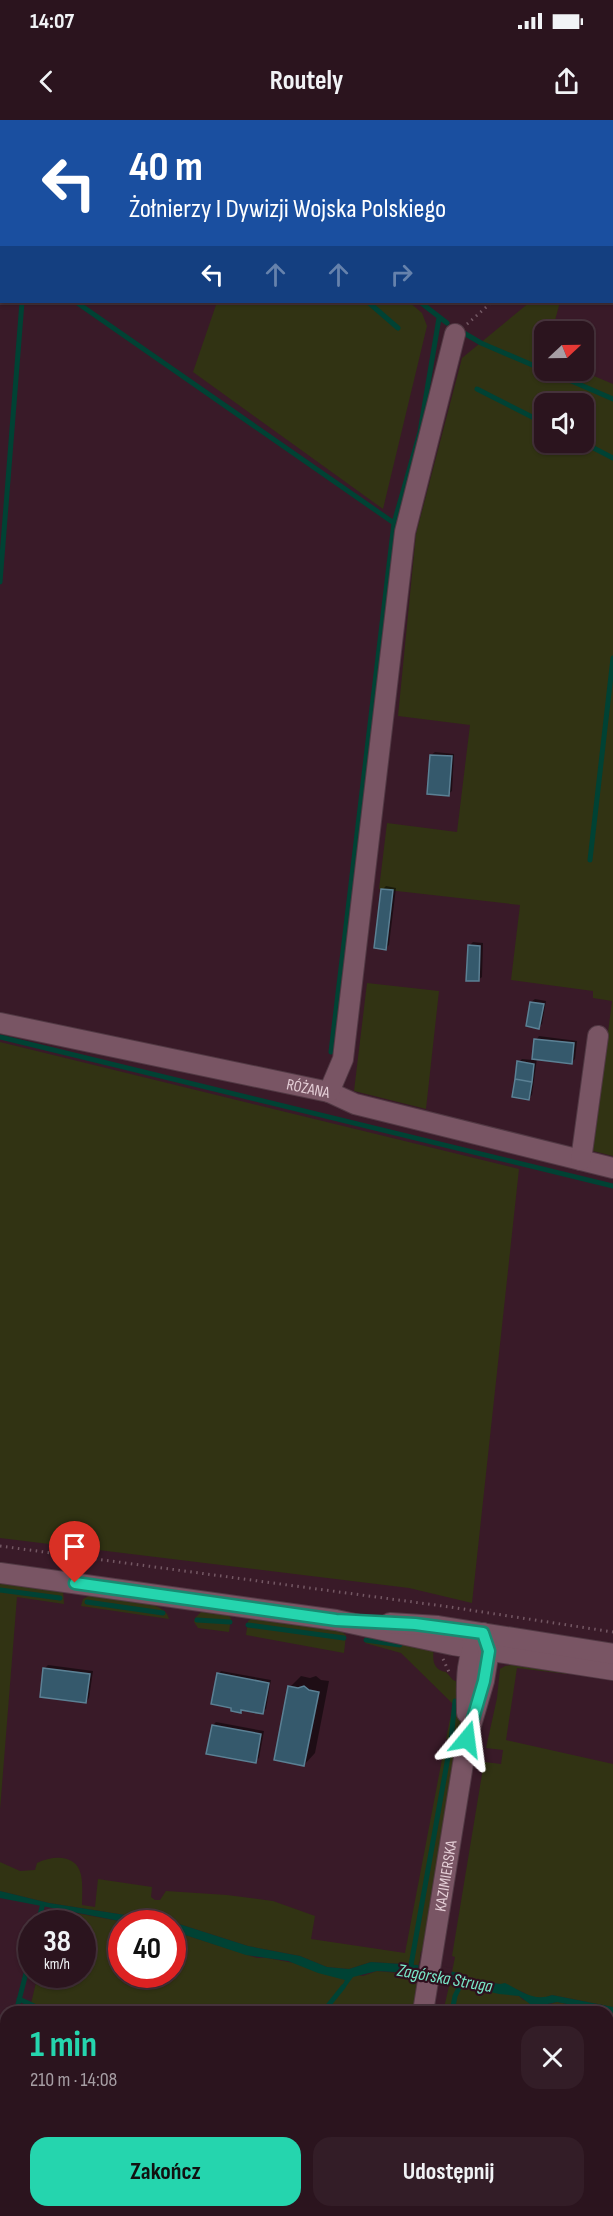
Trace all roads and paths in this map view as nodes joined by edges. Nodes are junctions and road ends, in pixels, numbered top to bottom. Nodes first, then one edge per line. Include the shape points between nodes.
1 (491, 303) edge
2 (455, 334) joint
3 (0, 1023) edge
4 (598, 1036) dead end
5 (329, 1092) junction
6 (581, 1160) junction
7 (613, 1168) edge
8 (0, 1545) edge
9 (0, 1573) edge
10 (613, 1632) edge
11 (481, 1644) junction
12 (613, 1653) edge
13 (613, 1670) edge
14 (424, 2006) edge

1 - 2 path
2 - 5 street via 405,532 344,1059
3 - 5 street, RÓŻANA
4 - 6 street
5 - 6 street, RÓŻANA via 355,1104
6 - 7 street, RÓŻANA
8 - 10 path
9 - 11 street via 336,1620 415,1624
11 - 12 street
11 - 13 street
11 - 14 street, KAZIMIERSKA via 484,1681 467,1739

